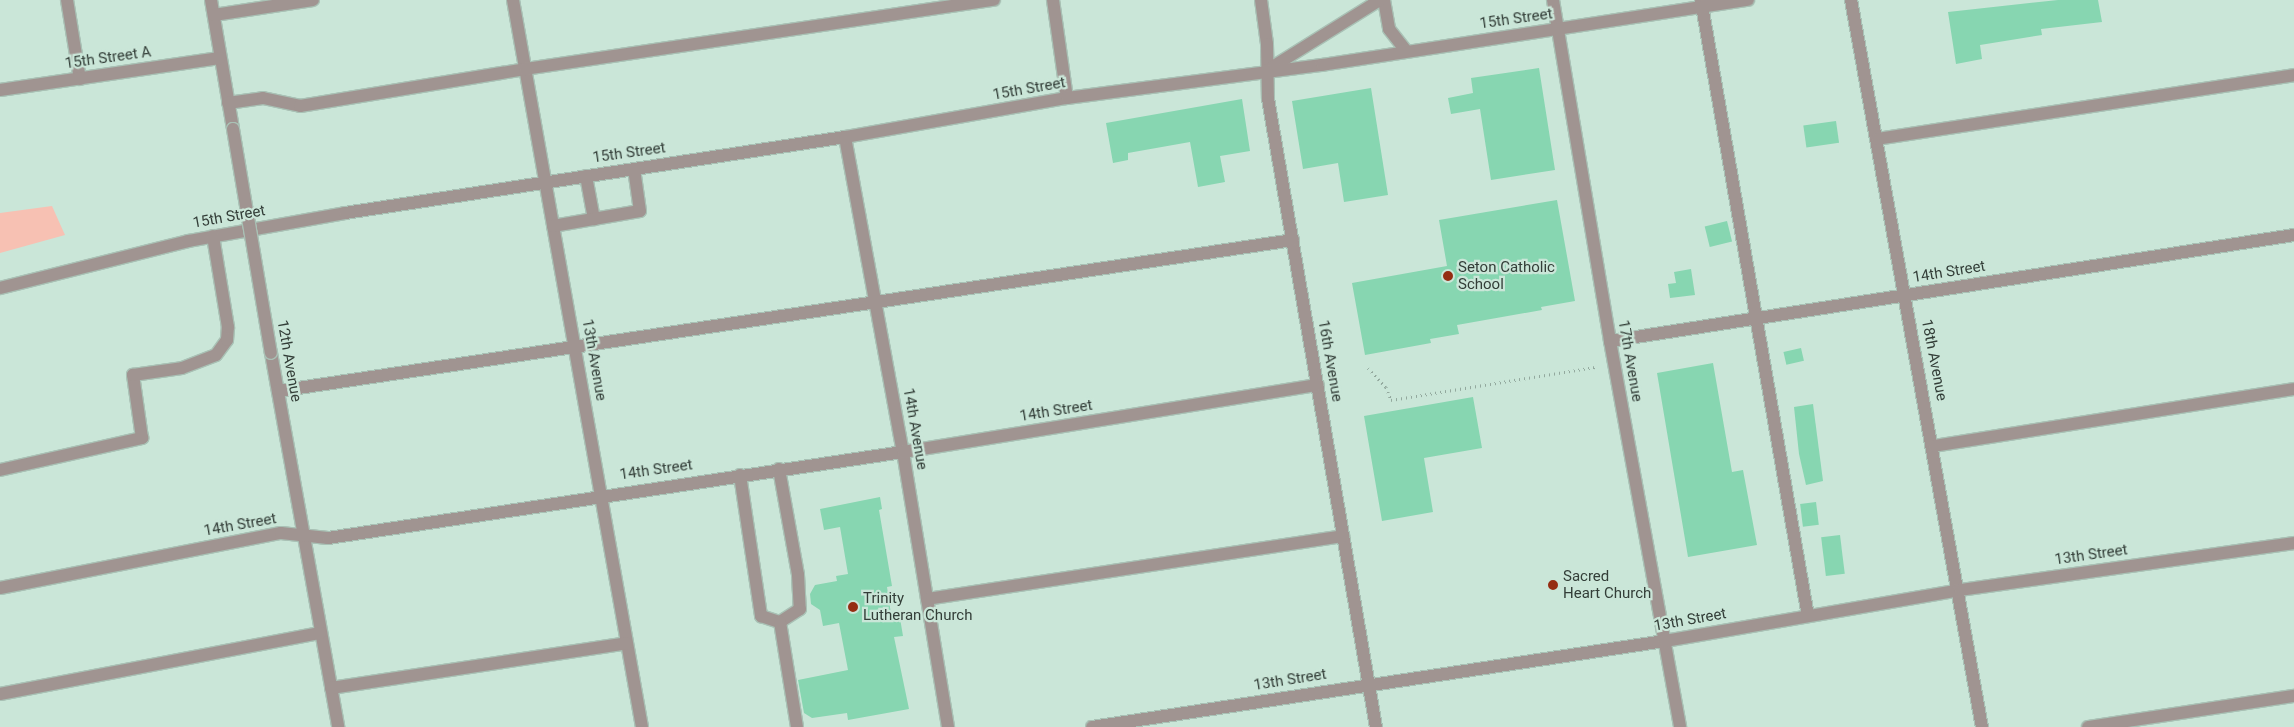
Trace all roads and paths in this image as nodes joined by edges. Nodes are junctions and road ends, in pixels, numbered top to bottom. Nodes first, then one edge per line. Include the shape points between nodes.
1 (67, 0) edge
2 (211, 0) edge
3 (313, 0) edge
4 (513, 0) edge
5 (994, 0) edge
6 (1053, 0) edge
7 (1261, 0) edge
8 (1380, 0) edge
9 (1384, 0) edge
10 (1553, 0) edge
11 (1748, 0) edge
12 (1851, 0) edge
13 (1702, 4) edge
14 (214, 15) junction
15 (1558, 30) junction
16 (1406, 51) junction
17 (220, 58) junction
18 (525, 69) junction
19 (1267, 70) junction
20 (2294, 75) edge
21 (80, 79) junction
22 (0, 90) edge
23 (1067, 98) junction
24 (228, 103) junction
25 (845, 138) junction
26 (1877, 138) junction
27 (634, 169) junction
28 (586, 176) junction
29 (545, 182) junction
30 (594, 219) junction
31 (553, 226) junction
32 (2294, 235) edge
33 (213, 236) junction
34 (1293, 240) junction
35 (0, 288) edge
36 (1904, 296) junction
37 (875, 302) junction
38 (1758, 319) junction
39 (1610, 341) junction
40 (575, 345) junction
41 (1595, 366) dead end
42 (1368, 368) dead end
43 (1318, 385) junction
44 (2294, 388) edge
45 (278, 391) junction
46 (1934, 446) junction
47 (903, 452) junction
48 (779, 469) junction
49 (0, 470) edge
50 (740, 475) junction
51 (602, 494) junction
52 (304, 534) junction
53 (1343, 536) junction
54 (2294, 543) edge
55 (0, 588) edge
56 (1960, 590) junction
57 (927, 599) junction
58 (1808, 616) junction
59 (780, 622) junction
60 (320, 633) junction
61 (1665, 641) junction
62 (627, 643) junction
63 (1369, 684) junction
64 (330, 688) junction
65 (0, 694) edge
66 (2294, 696) edge
67 (338, 727) edge
68 (642, 727) edge
69 (797, 727) edge
70 (948, 727) edge
71 (1092, 727) edge
72 (1376, 727) edge
73 (1680, 727) edge
74 (1982, 727) edge
75 (2088, 727) edge

1 - 21 street
2 - 14 street, 12th Avenue
3 - 14 street
4 - 18 street, 13th Avenue
5 - 18 street
6 - 23 street
7 - 19 street, 16th Avenue via 1268,44
8 - 19 street
9 - 16 street via 1389,29
10 - 15 street, 17th Avenue
11 - 13 street, 15th Street
12 - 26 street, 18th Avenue
13 - 15 street, 15th Street
13 - 38 street
14 - 17 street, 12th Avenue
15 - 16 street, 15th Street
15 - 39 street, 17th Avenue
16 - 19 street, 15th Street via 1322,66
17 - 21 street, 15th Street A
17 - 24 street, 12th Avenue
18 - 24 street via 300,106 263,98
18 - 29 street, 13th Avenue
19 - 23 street, 15th Street
19 - 34 street, 16th Avenue via 1268,99
20 - 26 street
21 - 22 street, 15th Street A
23 - 25 street, 15th Street
24 - 45 street, 12th Avenue, bridge
25 - 27 street, 15th Street
25 - 37 street, 14th Avenue
26 - 36 street, 18th Avenue
27 - 28 street, 15th Street
27 - 30 street via 640,211
28 - 29 street, 15th Street
28 - 30 street
29 - 31 street, 13th Avenue
29 - 33 street, 15th Street
30 - 31 street
31 - 40 street, 13th Avenue
32 - 36 street, 14th Street
33 - 35 street, 15th Street
33 - 49 street via 228,327 227,340 216,355 182,368 133,375 142,438
34 - 37 street
34 - 43 street, 16th Avenue
36 - 38 street, 14th Street
36 - 46 street, 18th Avenue
37 - 40 street
37 - 47 street, 14th Avenue
38 - 39 street, 14th Street
38 - 58 street
39 - 61 street, 17th Avenue
40 - 45 street
40 - 51 street, 13th Avenue
41 - 42 path via 1390,400 1386,387
43 - 47 street, 14th Street
43 - 53 street, 16th Avenue
44 - 46 street
45 - 52 street, 12th Avenue
46 - 56 street, 18th Avenue
47 - 48 street, 14th Street
47 - 57 street, 14th Avenue
48 - 50 street, 14th Street
48 - 59 street via 798,575 800,609
50 - 51 street, 14th Street
50 - 59 street via 761,616
51 - 52 street, 14th Street via 328,538
51 - 62 street, 13th Avenue
52 - 55 street, 14th Street via 282,533
52 - 60 street, 12th Avenue
53 - 57 street
53 - 63 street, 16th Avenue
54 - 56 street, 13th Street
56 - 58 street, 13th Street
56 - 74 street, 18th Avenue
57 - 70 street, 14th Avenue
58 - 61 street, 13th Street
59 - 69 street
60 - 64 street, 12th Avenue
60 - 65 street
61 - 63 street, 13th Street
61 - 73 street, 17th Avenue
62 - 64 street
62 - 68 street, 13th Avenue
63 - 71 street, 13th Street
63 - 72 street, 16th Avenue
64 - 67 street, 12th Avenue
66 - 75 street

